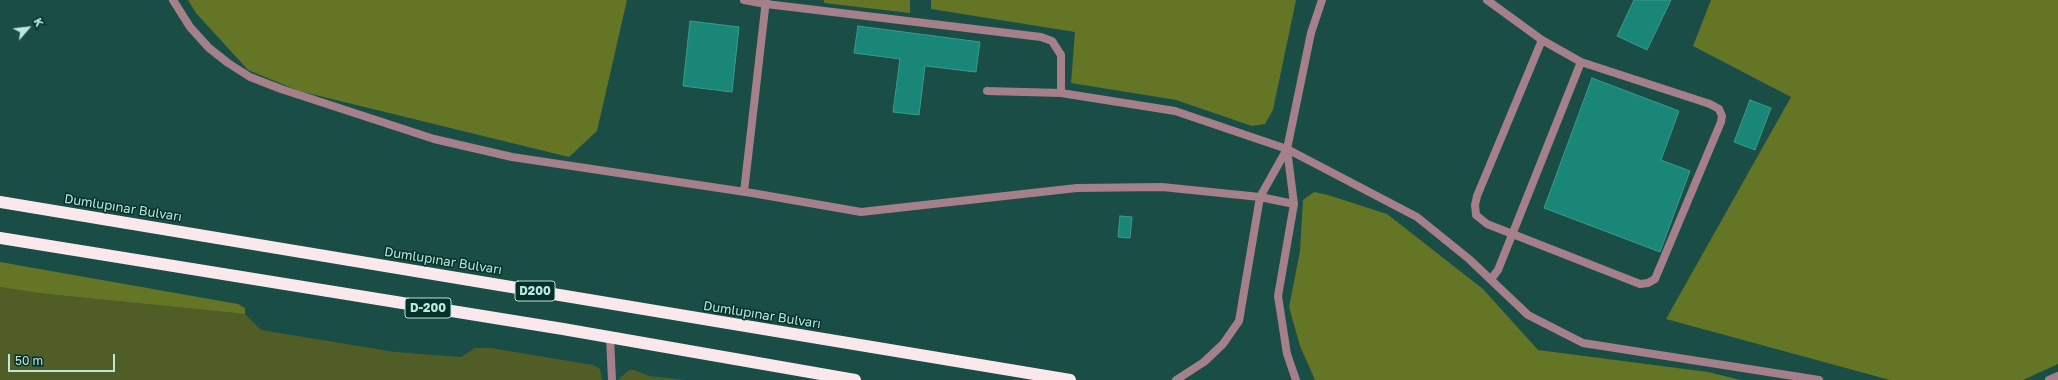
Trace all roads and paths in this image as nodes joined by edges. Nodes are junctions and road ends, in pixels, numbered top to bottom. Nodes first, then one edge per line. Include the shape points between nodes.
1 (173, 0) edge
2 (744, 0) edge
3 (1322, 0) edge
4 (1487, 0) edge
5 (766, 2) edge
6 (1542, 40) junction
7 (1581, 62) junction
8 (987, 91) dead end
9 (1061, 92) junction
10 (1287, 149) junction
11 (744, 192) junction
12 (1260, 197) junction
13 (0, 202) edge
14 (1294, 204) junction
15 (1513, 233) junction
16 (0, 238) edge
17 (1491, 279) junction
18 (610, 338) junction
19 (2058, 376) edge
20 (612, 380) edge
21 (855, 380) edge
22 (1070, 380) edge
23 (1176, 380) edge
24 (1296, 380) edge
25 (1819, 380) edge
26 (2049, 380) edge

1 - 11 lane via 190,27 209,48 250,77 282,89 434,139 512,157
2 - 5 lane
3 - 10 lane via 1311,33
4 - 6 lane
5 - 9 lane via 1042,37 1052,41 1062,55
5 - 11 lane
6 - 7 lane
6 - 15 lane via 1475,205 1476,215 1487,224
7 - 15 lane
7 - 15 lane via 1710,104 1719,109 1721,122 1655,278 1648,283 1640,284
8 - 9 lane
9 - 10 lane via 1175,112
10 - 12 lane
10 - 14 lane
10 - 17 lane via 1416,217
11 - 12 lane via 861,212 1076,188 1162,187
12 - 14 lane
12 - 23 lane via 1239,321 1223,344 1204,362
13 - 22 highway, Dumlupınar Bulvarı / D200
14 - 24 lane via 1278,296 1287,354
15 - 17 lane via 1498,270
16 - 18 highway, D-200
17 - 25 lane via 1528,315 1583,343
18 - 20 lane
18 - 21 highway, D-200
19 - 26 lane

